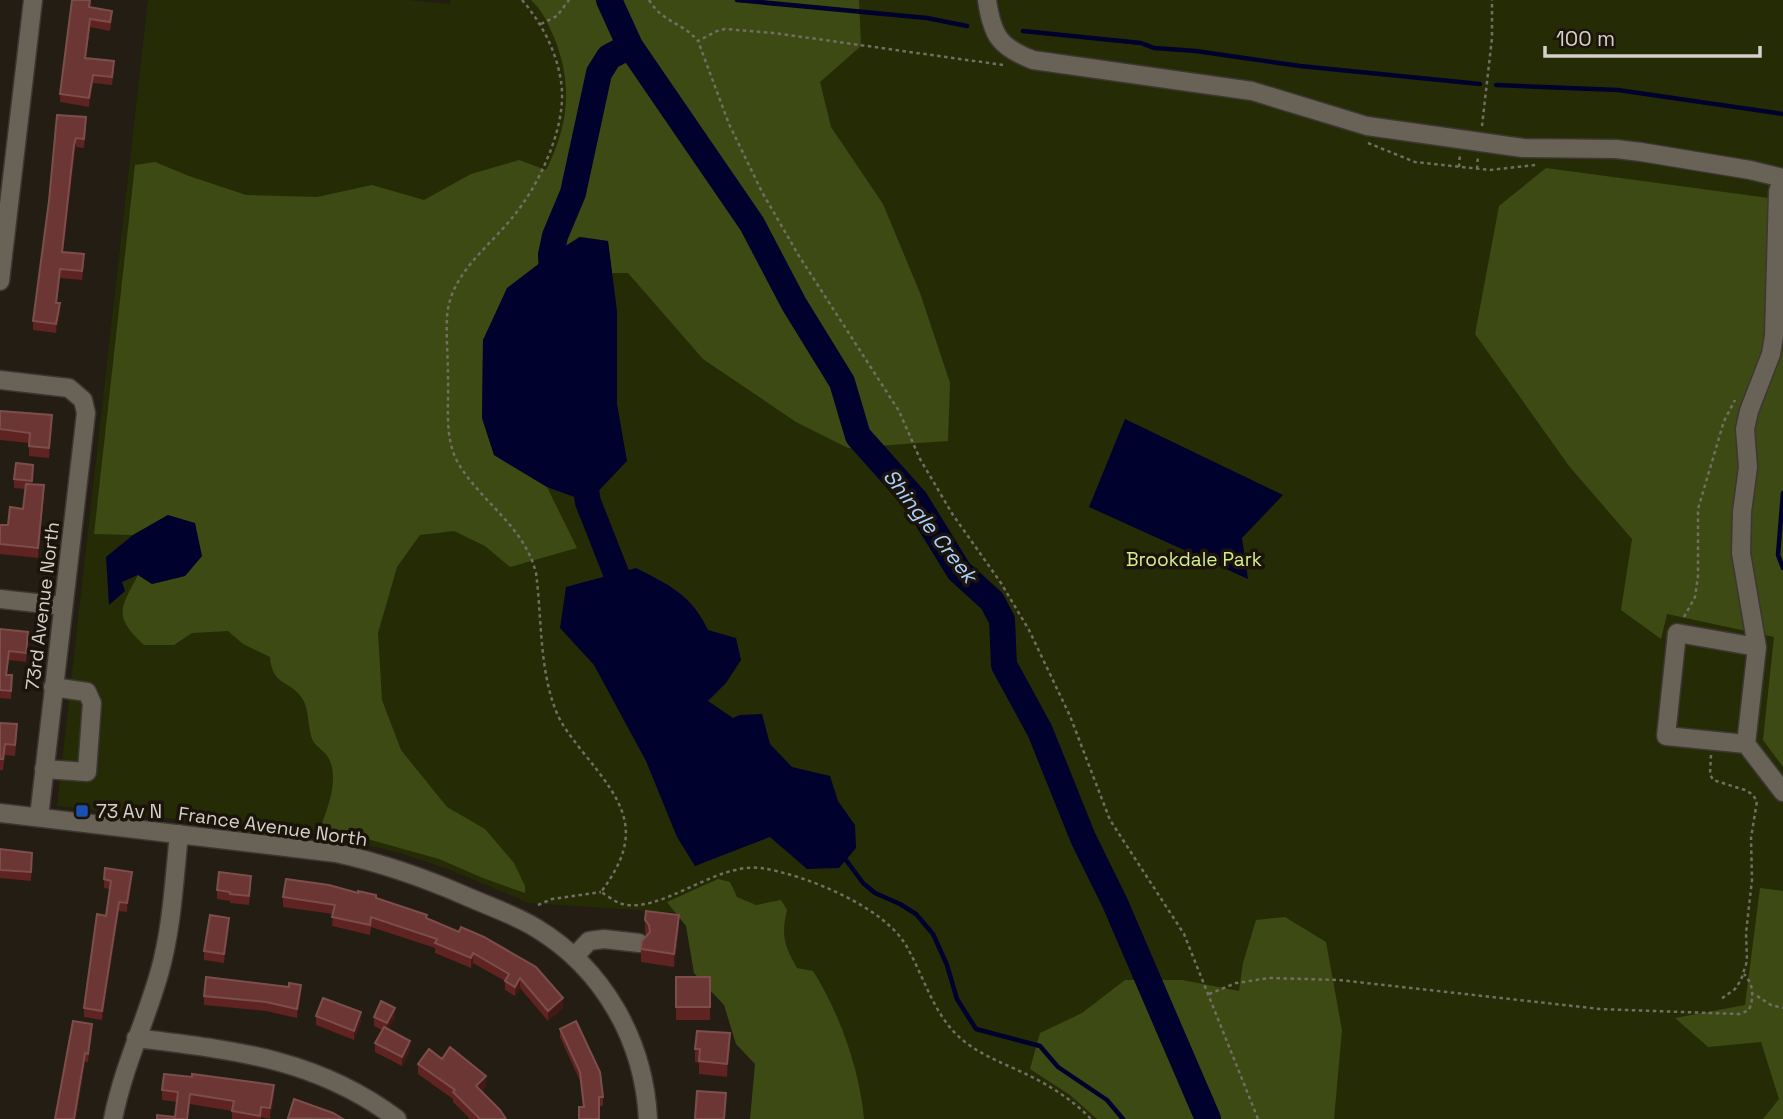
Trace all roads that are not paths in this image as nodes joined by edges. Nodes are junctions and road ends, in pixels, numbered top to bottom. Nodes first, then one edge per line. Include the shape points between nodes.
1 (33, 0) edge
2 (989, 4) edge
3 (6, 179) edge
4 (1783, 179) edge
5 (0, 281) edge
6 (0, 380) edge
7 (0, 599) edge
8 (63, 606) junction
9 (1757, 647) junction
10 (53, 687) junction
11 (1746, 744) junction
12 (44, 769) junction
13 (1783, 792) edge
14 (0, 813) edge
15 (39, 817) junction
16 (179, 834) junction
17 (639, 943) edge
18 (573, 957) junction
19 (136, 1038) junction
20 (113, 1119) edge
21 (397, 1119) edge
22 (648, 1119) edge

1 - 3 street
2 - 4 street via 999,40 1033,60 1252,91 1388,129 1523,148 1641,152
3 - 5 street
4 - 9 street via 1774,336 1745,429 1748,467 1741,552
6 - 8 street, 73rd Avenue North via 69,388 83,400 86,413
7 - 8 street
8 - 10 street, 73rd Avenue North
9 - 11 street
9 - 11 street via 1677,633 1666,736
10 - 12 street, 73rd Avenue North
10 - 12 street via 87,692 92,703 87,772
11 - 13 street
12 - 15 street, 73rd Avenue North
14 - 15 street, France Avenue North
15 - 16 street, France Avenue North
16 - 18 street, France Avenue North via 312,849 382,863 522,920
16 - 19 street via 164,953
17 - 18 street via 589,941
18 - 22 street, France Avenue North via 604,990 631,1038
19 - 20 street
19 - 21 street via 232,1050 307,1069 347,1087

